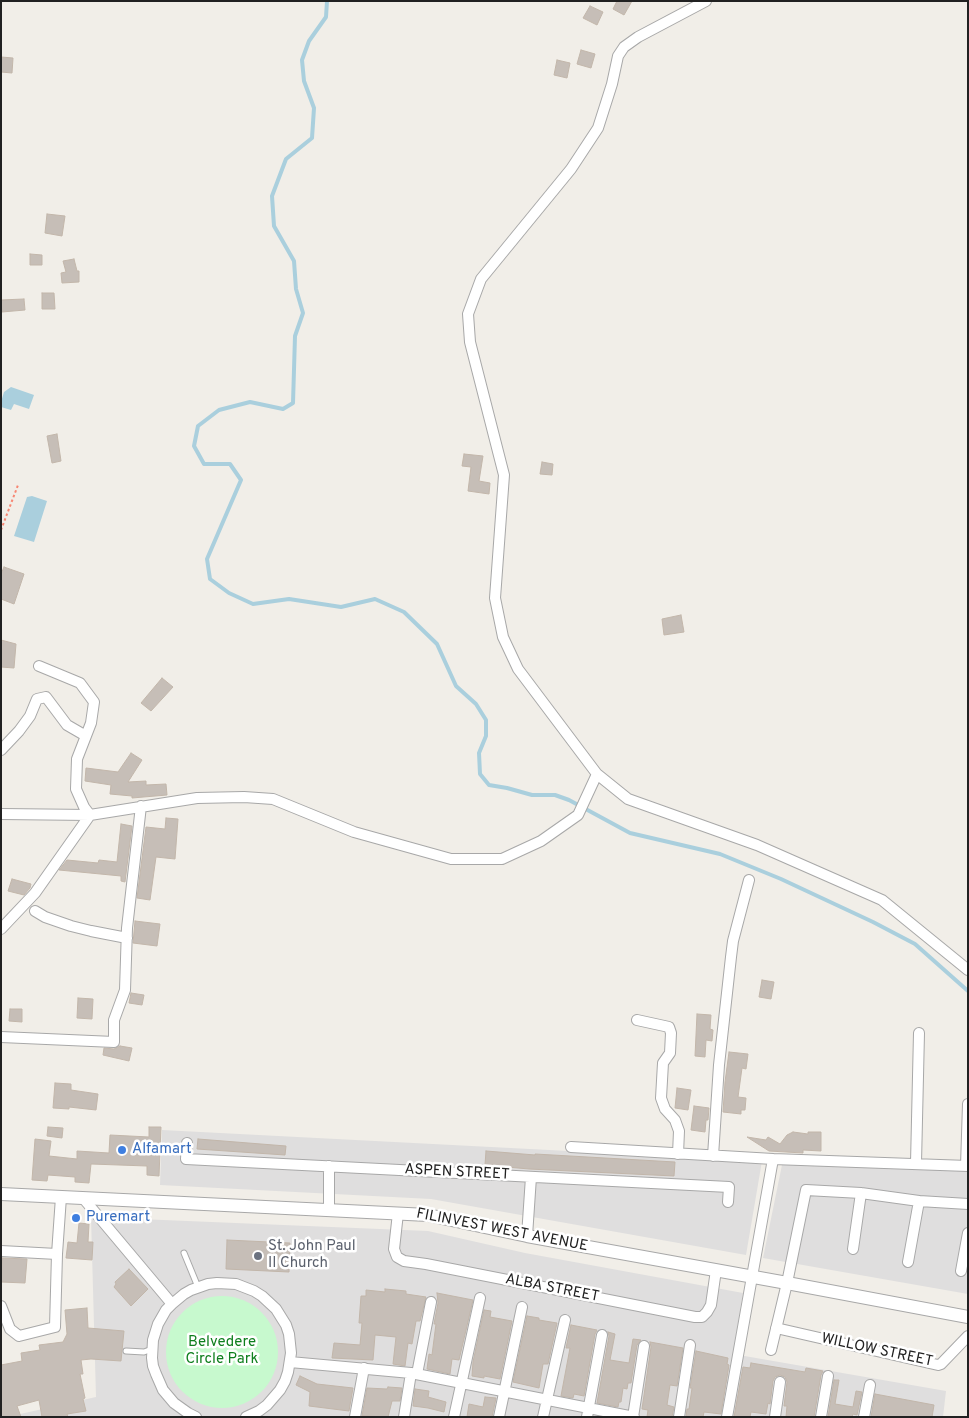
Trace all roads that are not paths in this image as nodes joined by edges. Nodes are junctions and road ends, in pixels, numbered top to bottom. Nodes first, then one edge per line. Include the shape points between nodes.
1 (702, 2) edge
2 (39, 666) dead end
3 (86, 736) junction
4 (1, 750) edge
5 (597, 774) junction
6 (141, 806) junction
7 (1, 814) edge
8 (90, 815) junction
9 (749, 880) dead end
10 (36, 911) dead end
11 (1, 928) edge
12 (127, 938) junction
13 (968, 970) edge
14 (637, 1020) dead end
15 (919, 1033) dead end
16 (1, 1038) edge
17 (968, 1104) edge
18 (187, 1143) dead end
19 (571, 1147) dead end
20 (678, 1154) junction
21 (713, 1156) junction
22 (773, 1159) junction
23 (916, 1163) junction
24 (329, 1166) junction
25 (967, 1166) edge
26 (530, 1177) junction
27 (861, 1193) junction
28 (1, 1194) edge
29 (61, 1197) junction
30 (83, 1198) junction
31 (919, 1201) junction
32 (728, 1202) dead end
33 (968, 1204) edge
34 (329, 1210) junction
35 (398, 1214) junction
36 (968, 1233) edge
37 (527, 1236) junction
38 (852, 1249) dead end
39 (1, 1251) edge
40 (57, 1254) junction
41 (184, 1254) dead end
42 (908, 1262) dead end
43 (716, 1270) junction
44 (961, 1271) dead end
45 (751, 1276) junction
46 (787, 1282) junction
47 (198, 1287) junction
48 (480, 1298) dead end
49 (431, 1302) dead end
50 (172, 1304) junction
51 (1, 1306) edge
52 (522, 1307) dead end
53 (968, 1317) edge
54 (565, 1320) dead end
55 (776, 1328) junction
56 (602, 1335) dead end
57 (968, 1336) edge
58 (644, 1346) dead end
59 (690, 1346) dead end
60 (152, 1349) junction
61 (770, 1350) dead end
62 (126, 1351) dead end
63 (290, 1362) junction
64 (364, 1368) junction
65 (414, 1373) junction
66 (828, 1376) dead end
67 (461, 1382) junction
68 (780, 1382) dead end
69 (870, 1384) dead end
70 (505, 1391) junction
71 (546, 1399) junction
72 (588, 1412) edge
73 (196, 1417) edge
74 (246, 1417) edge
75 (355, 1417) edge
76 (404, 1417) edge
77 (454, 1417) edge
78 (499, 1417) edge
79 (543, 1417) edge
80 (634, 1417) edge
81 (678, 1417) edge
82 (727, 1417) edge
83 (775, 1417) edge
84 (821, 1417) edge
85 (864, 1417) edge

1 - 5 street via 624,47 618,56 598,128 571,169 482,279 468,314 470,342 504,475 495,598 503,637 518,669
2 - 3 street via 80,683 94,702
3 - 4 street via 68,725 46,697 37,698 25,724
3 - 8 street via 77,759 76,788
5 - 6 street via 578,815 541,841 502,859 451,859 354,832 272,799 197,798
5 - 13 street via 628,800 757,845 882,900
6 - 8 street
6 - 12 street
7 - 8 street
8 - 11 street via 35,893
9 - 21 street via 731,957 718,1065
10 - 12 street via 71,926
12 - 16 street via 126,990 114,1020 114,1042
14 - 20 street via 669,1027 671,1033 670,1053 663,1063 661,1098 679,1130
15 - 23 street
17 - 25 street
18 - 24 street, ASPEN STREET via 186,1159
19 - 20 street
20 - 21 street
21 - 22 street
22 - 23 street
22 - 45 street
23 - 25 street
24 - 26 street, ASPEN STREET
24 - 34 street
26 - 32 street, ASPEN STREET via 729,1188
26 - 37 street
27 - 31 street
27 - 38 street
27 - 46 street via 806,1190
28 - 29 street, FILINVEST WEST AVENUE
29 - 30 street, FILINVEST WEST AVENUE
29 - 40 street
30 - 34 street, FILINVEST WEST AVENUE
30 - 50 street
31 - 33 street
31 - 42 street
34 - 35 street, FILINVEST WEST AVENUE
35 - 37 street, FILINVEST WEST AVENUE via 428,1215
35 - 43 street, ALBA STREET via 394,1249 397,1257 404,1261 695,1317 702,1317 711,1305
36 - 44 street
37 - 43 street, FILINVEST WEST AVENUE
39 - 40 street
40 - 51 street via 55,1327 19,1336 10,1329
41 - 47 lane
43 - 45 street, FILINVEST WEST AVENUE
45 - 46 street, FILINVEST WEST AVENUE
45 - 82 street
46 - 53 street, FILINVEST WEST AVENUE
46 - 55 street
47 - 50 street
47 - 63 street via 236,1284 262,1296 286,1325 291,1344
48 - 67 street
49 - 65 street
50 - 60 street via 158,1324
52 - 70 street
54 - 71 street
55 - 57 street, WILLOW STREET via 938,1365
55 - 61 street
56 - 72 street
58 - 80 street
59 - 81 street
60 - 62 lane
60 - 73 street via 156,1374 163,1390 174,1403
63 - 64 street
63 - 74 street via 285,1381 274,1398
64 - 65 street
64 - 75 street
65 - 67 street
65 - 76 street
66 - 84 street
67 - 70 street
67 - 77 street
68 - 83 street
69 - 85 street
70 - 71 street
70 - 78 street
71 - 72 street
71 - 79 street
72 - 80 street

